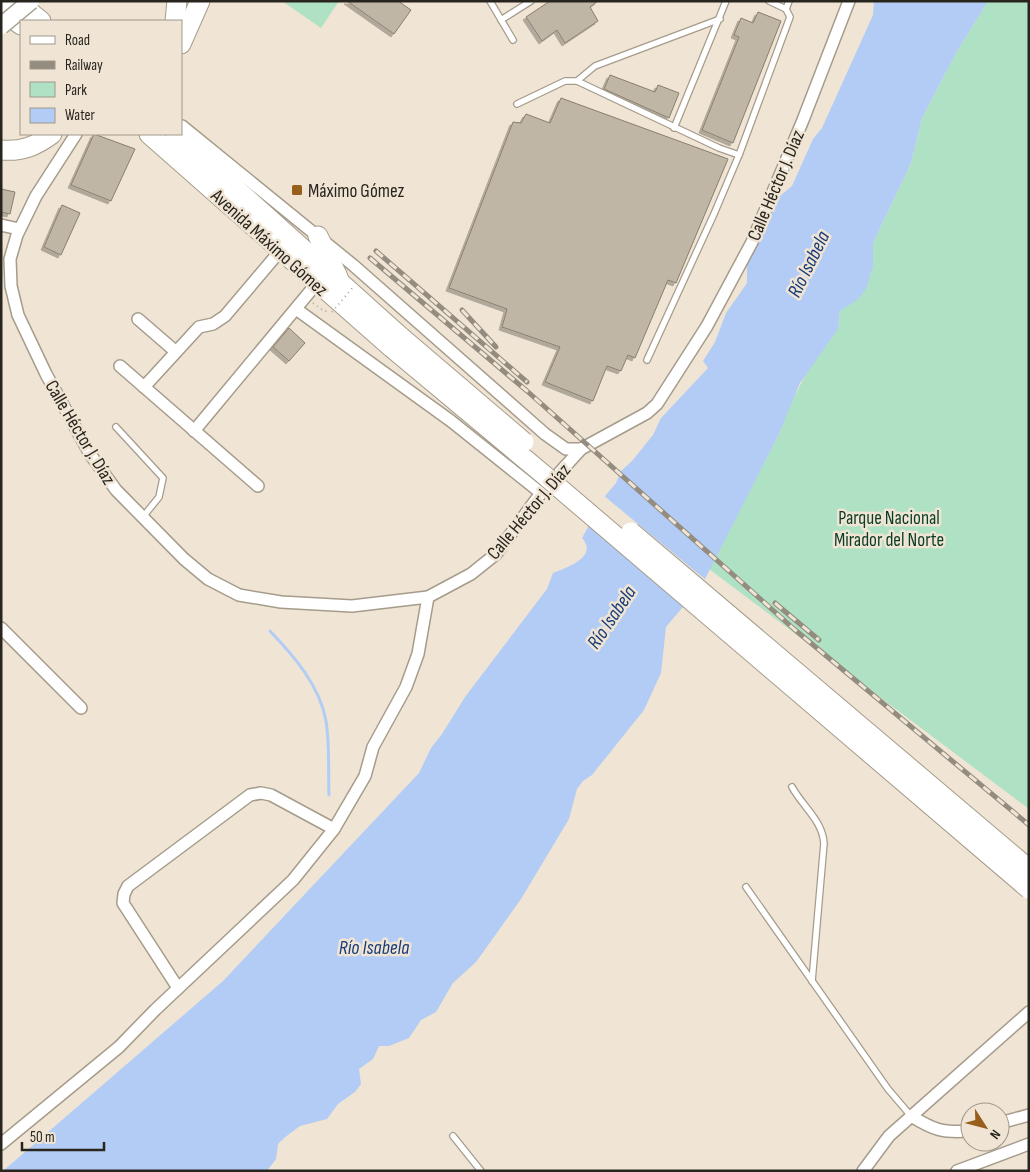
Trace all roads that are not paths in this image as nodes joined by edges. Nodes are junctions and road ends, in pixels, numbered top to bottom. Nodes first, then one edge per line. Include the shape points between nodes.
1 (16, 1) edge
2 (31, 1) edge
3 (176, 1) edge
4 (200, 1) edge
5 (490, 1) edge
6 (530, 1) edge
7 (726, 1) edge
8 (770, 1) edge
9 (789, 1) edge
10 (848, 1) edge
11 (786, 9) junction
12 (1, 10) edge
13 (720, 19) junction
14 (40, 20) edge
15 (175, 20) edge
16 (501, 20) junction
17 (20, 24) edge
18 (1, 26) edge
19 (513, 40) dead end
20 (182, 42) edge
21 (577, 81) junction
22 (517, 104) dead end
23 (182, 126) edge
24 (674, 128) junction
25 (51, 135) edge
26 (75, 135) edge
27 (150, 135) edge
28 (176, 135) edge
29 (1, 150) edge
30 (739, 155) junction
31 (206, 162) junction
32 (1, 225) edge
33 (19, 229) junction
34 (318, 236) junction
35 (280, 251) junction
36 (6, 270) edge
37 (317, 283) junction
38 (349, 286) junction
39 (296, 309) junction
40 (138, 319) dead end
41 (396, 343) junction
42 (175, 351) junction
43 (647, 360) dead end
44 (120, 366) dead end
45 (144, 387) junction
46 (116, 427) dead end
47 (194, 431) junction
48 (581, 449) junction
49 (258, 486) dead end
50 (541, 493) junction
51 (142, 518) junction
52 (428, 597) junction
53 (1, 628) edge
54 (81, 708) dead end
55 (792, 787) dead end
56 (334, 829) junction
57 (1029, 869) edge
58 (746, 887) dead end
59 (1029, 889) edge
60 (812, 982) junction
61 (178, 988) junction
62 (1029, 1012) edge
63 (1029, 1115) edge
64 (911, 1116) junction
65 (1010, 1120) edge
66 (960, 1132) edge
67 (452, 1136) dead end
68 (1, 1144) edge
69 (1029, 1144) edge
70 (481, 1171) edge
71 (863, 1171) edge
72 (956, 1171) edge

1 - 14 main road
2 - 18 main road, bridge
3 - 15 main road
4 - 20 main road
5 - 16 lane
6 - 16 lane
7 - 13 lane
8 - 11 lane
9 - 11 lane
10 - 48 street, Calle Héctor J. Díaz via 752,242 707,326 657,404 647,413
11 - 30 lane via 790,17
12 - 17 main road
13 - 21 lane via 595,66
13 - 24 lane
16 - 19 lane
21 - 22 lane via 565,81
21 - 24 lane
23 - 31 main road
23 - 34 street
24 - 30 lane
25 - 29 main road via 37,146 17,152
26 - 33 street, Calle Héctor J. Díaz
27 - 35 main road, Avenida Máximo Gómez
28 - 31 main road, Avenida Máximo Gómez
30 - 43 lane
31 - 38 main road, Avenida Máximo Gómez
32 - 33 street
33 - 36 street, Calle Héctor J. Díaz
34 - 38 main road
34 - 48 street via 545,434 566,449
35 - 37 main road, Avenida Máximo Gómez
35 - 42 street via 225,316 213,324 199,327
36 - 51 street, Calle Héctor J. Díaz via 18,315 46,374 90,454 116,490
37 - 39 street
37 - 41 main road, Avenida Máximo Gómez
38 - 41 main road, Avenida Máximo Gómez
39 - 47 street
39 - 50 street via 451,421
40 - 42 street
41 - 57 main road, bridge
41 - 59 main road, bridge via 543,474
42 - 45 street
44 - 45 street
45 - 47 street
46 - 51 lane via 163,478 159,497
47 - 49 street
48 - 50 street, Calle Héctor J. Díaz
50 - 52 street, Calle Héctor J. Díaz via 496,554 471,574
51 - 52 street, Calle Héctor J. Díaz via 208,579 239,596 352,606
52 - 56 street via 418,654 406,687 373,747 365,776
53 - 54 street
55 - 60 lane via 823,831
56 - 61 street via 293,880
56 - 61 street via 271,795 250,795 128,886 123,903
58 - 60 lane
60 - 64 lane
61 - 68 street via 119,1047
62 - 64 street
63 - 65 street
64 - 66 street via 929,1127 948,1133
64 - 71 street via 889,1136
67 - 70 lane
69 - 72 street

